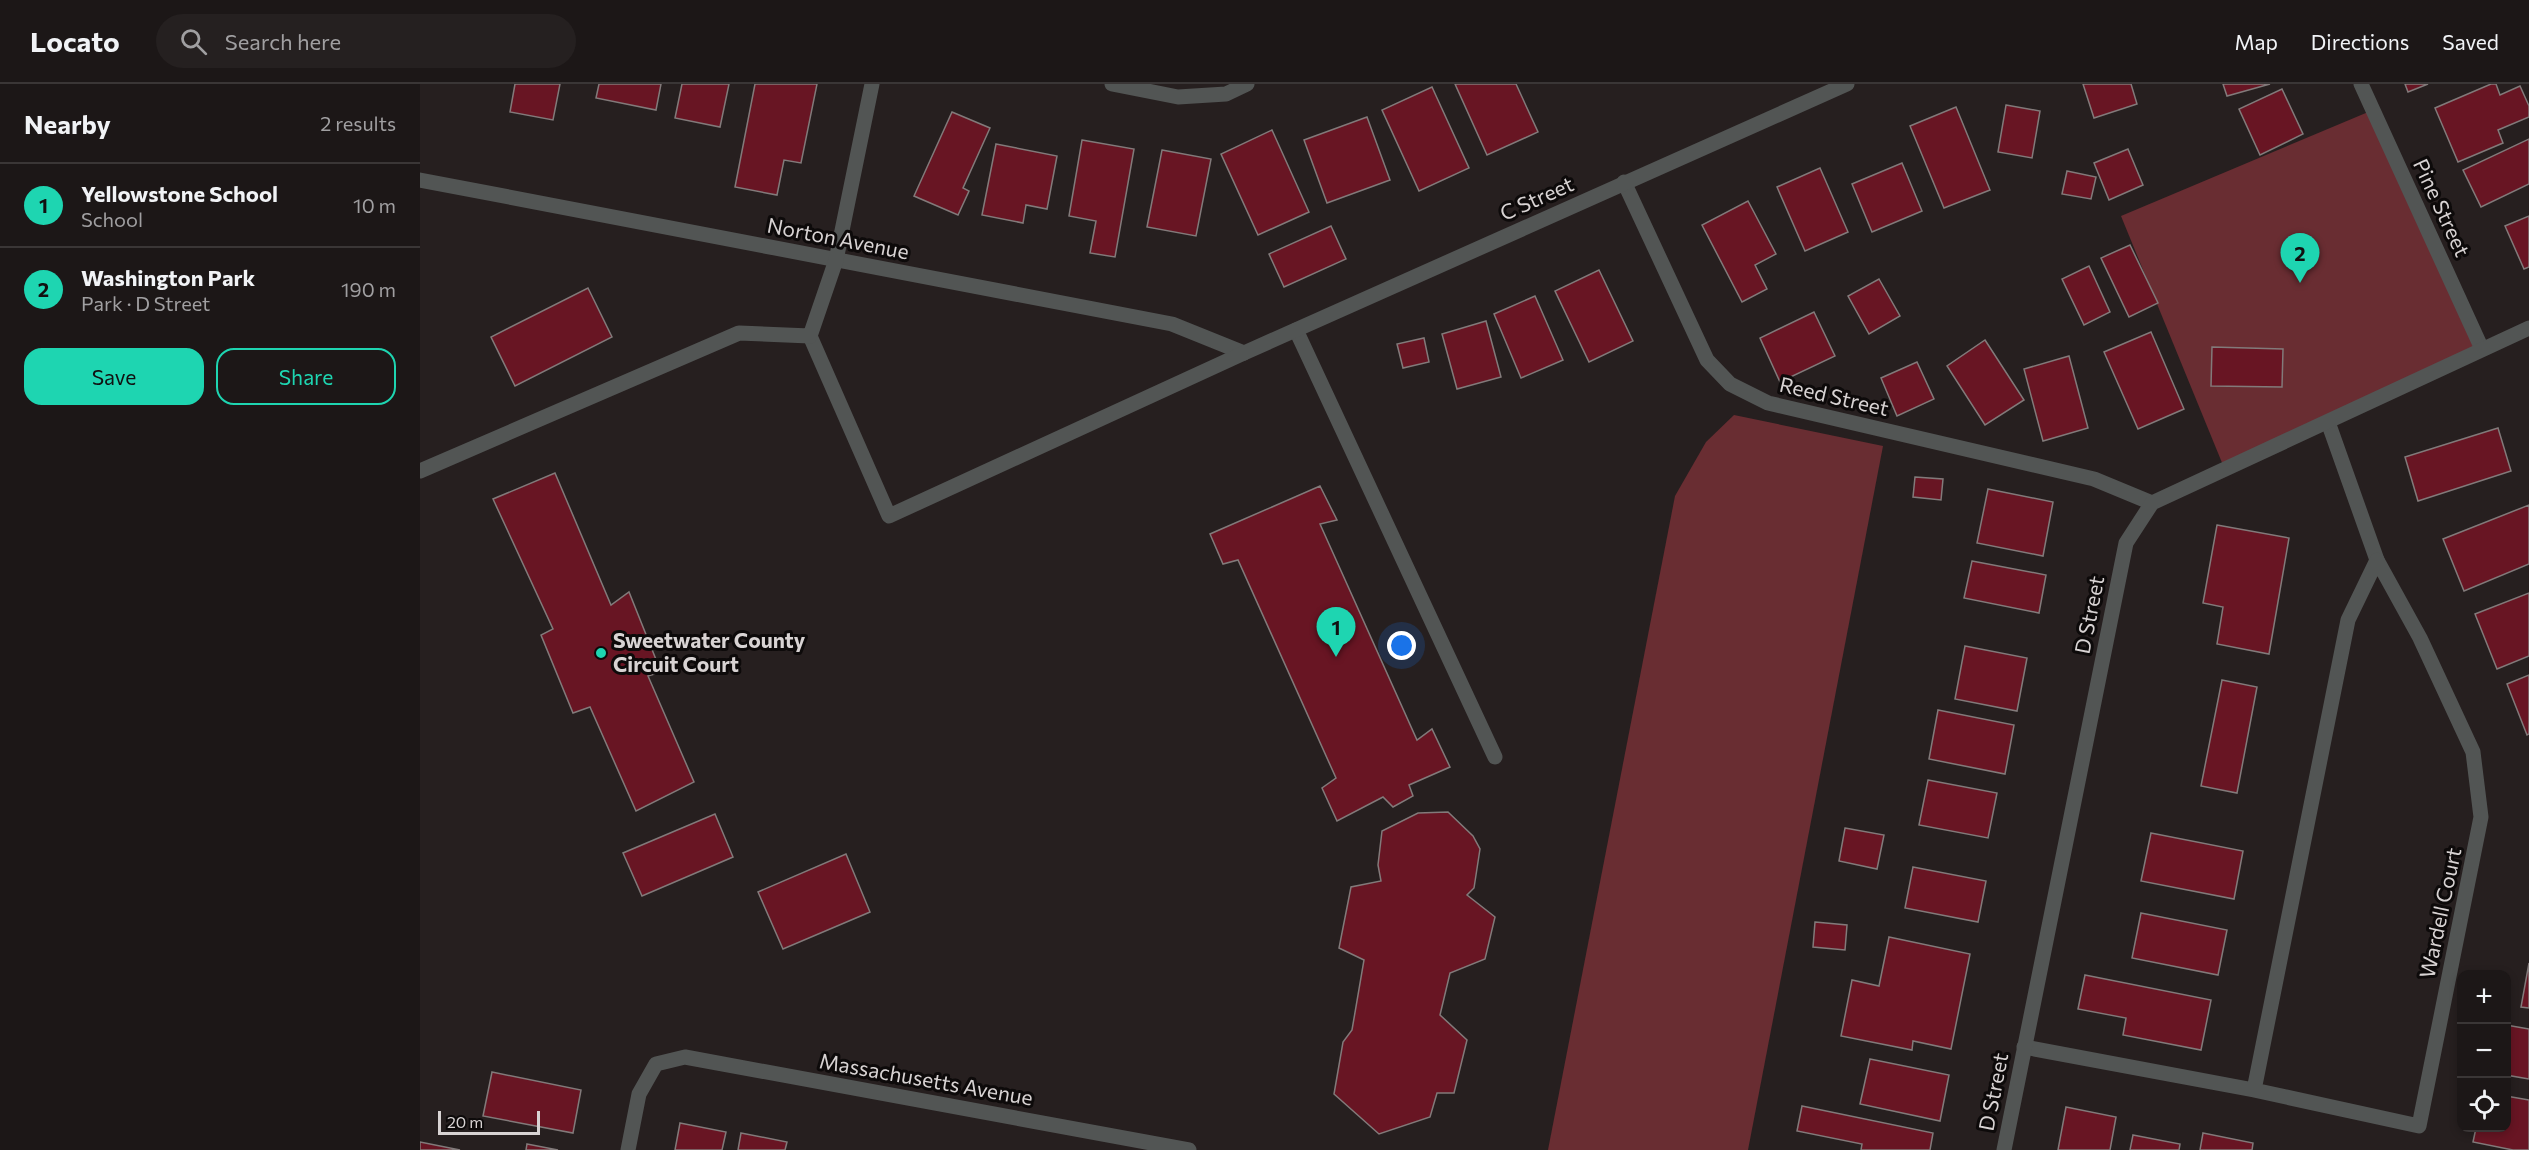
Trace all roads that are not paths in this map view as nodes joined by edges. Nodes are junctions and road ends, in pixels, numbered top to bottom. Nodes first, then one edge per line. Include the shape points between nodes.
1 (872, 84) edge
2 (1113, 84) edge
3 (1247, 84) edge
4 (1847, 84) edge
5 (2361, 84) edge
6 (420, 180) edge
7 (1624, 182) junction
8 (836, 260) junction
9 (2529, 328) edge
10 (1296, 330) junction
11 (810, 336) junction
12 (2482, 349) junction
13 (1244, 353) junction
14 (2328, 422) junction
15 (420, 471) edge
16 (2152, 503) junction
17 (2377, 560) junction
18 (1495, 757) dead end
19 (2024, 1047) junction
20 (2254, 1090) junction
21 (628, 1150) edge
22 (1189, 1150) edge
23 (2004, 1150) edge

1 - 8 street
2 - 3 street via 1178,97 1226,94
4 - 7 street, C Street
5 - 12 street, Pine Street
6 - 8 street, Norton Avenue
7 - 10 street, C Street
7 - 16 street, Reed Street via 1707,360 1730,384 1768,403 2094,479
8 - 11 street
8 - 13 street, Norton Avenue via 1172,324
9 - 12 street
10 - 13 street, C Street
10 - 18 street
11 - 13 street, C Street via 889,516
11 - 15 street via 739,333
12 - 14 street
14 - 16 street
14 - 17 street, Wardell Court
16 - 19 street, D Street via 2126,543
17 - 20 street via 2348,620
17 - 20 street, Wardell Court via 2420,638 2473,752 2481,817 2419,1126
19 - 20 street, Wardell Court
19 - 23 street, D Street
21 - 22 street, Massachusetts Avenue via 639,1094 656,1064 685,1057

